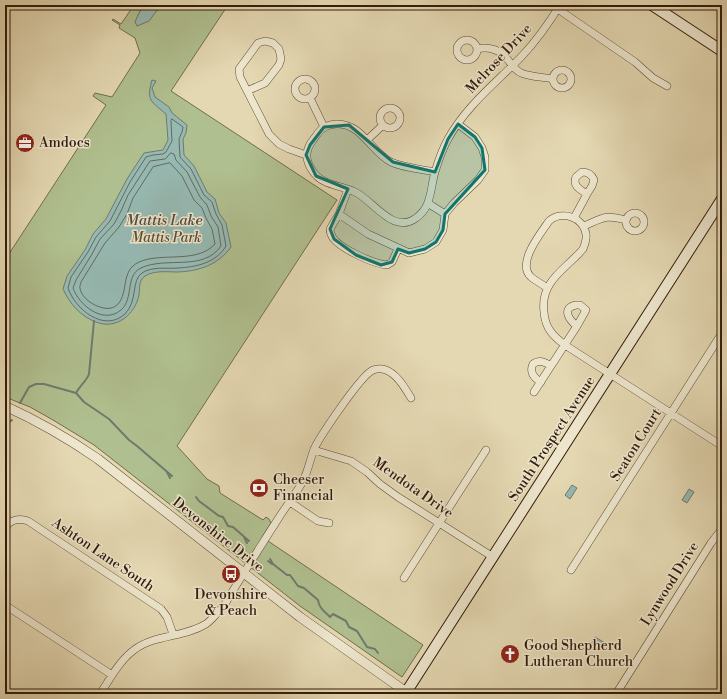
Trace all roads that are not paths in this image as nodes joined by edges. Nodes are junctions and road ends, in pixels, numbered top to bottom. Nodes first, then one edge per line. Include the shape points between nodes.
1 (652, 5) edge
2 (557, 6) edge
3 (477, 50) dead end
4 (722, 51) edge
5 (512, 66) junction
6 (553, 78) dead end
7 (667, 86) dead end
8 (247, 91) junction
9 (310, 98) dead end
10 (458, 124) junction
11 (383, 125) dead end
12 (324, 127) junction
13 (367, 140) junction
14 (306, 155) junction
15 (435, 172) junction
16 (348, 189) junction
17 (588, 194) dead end
18 (722, 199) edge
19 (429, 204) junction
20 (339, 214) junction
21 (445, 214) junction
22 (574, 218) junction
23 (626, 220) dead end
24 (584, 226) junction
25 (398, 249) junction
26 (547, 288) junction
27 (577, 326) dead end
28 (722, 333) edge
29 (565, 345) junction
30 (551, 366) junction
31 (609, 375) junction
32 (541, 382) junction
33 (534, 392) dead end
34 (411, 398) dead end
35 (5, 406) edge
36 (671, 413) junction
37 (722, 446) edge
38 (314, 450) junction
39 (486, 450) dead end
40 (290, 502) junction
41 (329, 523) dead end
42 (438, 523) junction
43 (5, 527) edge
44 (722, 529) edge
45 (493, 557) junction
46 (571, 570) dead end
47 (243, 574) junction
48 (404, 578) dead end
49 (5, 605) edge
50 (173, 634) junction
51 (112, 675) junction
52 (407, 693) edge
53 (100, 694) edge
54 (616, 694) edge

1 - 4 main road
2 - 5 street, Melrose Drive via 536,41
2 - 7 street
3 - 5 street via 490,48 498,51
5 - 6 street via 521,73
5 - 10 street, Melrose Drive
8 - 8 street via 239,69 258,43 273,43 279,49 279,65 265,83
8 - 14 street via 269,134 279,144
9 - 12 street
10 - 15 street, Melrose Drive via 448,139
10 - 21 street via 475,137 482,148 485,170
11 - 13 street
12 - 13 street via 334,124 349,125
12 - 14 street via 310,145
13 - 15 street via 381,155 393,162
14 - 16 street via 316,176
15 - 19 street, Melrose Drive
16 - 19 street via 366,199 394,222 411,221
16 - 20 street
17 - 22 street
18 - 31 main road, South Prospect Avenue
19 - 21 street
20 - 25 street via 368,234
20 - 25 street via 330,229 331,234 334,239 356,254 387,265 392,262
21 - 25 street via 443,230 436,242 425,249 409,253
22 - 24 street
22 - 26 street via 563,215 553,217 528,255 526,264 530,274
23 - 24 street via 605,217
24 - 26 street via 586,235 583,249 559,272
26 - 29 street via 543,305 544,320 549,331
27 - 29 street
28 - 36 street, Seaton Court
29 - 30 street
29 - 31 street
30 - 32 street
30 - 32 street via 543,361 533,364 531,372
31 - 36 street
31 - 45 main road, South Prospect Avenue
32 - 33 street
34 - 38 street via 404,384 390,372 381,368 370,371 329,423
35 - 47 street, Devonshire Drive via 47,427 98,459
36 - 37 street
36 - 46 street, Seaton Court
38 - 40 street via 303,481
38 - 42 street, Mendota Drive via 351,461 398,497
39 - 42 street
40 - 41 street via 318,521
40 - 47 street
42 - 45 street, Mendota Drive
42 - 48 street
43 - 50 street, Ashton Lane South via 17,519 28,521 161,609
44 - 54 street, Lynwood Drive
45 - 52 main road, South Prospect Avenue
47 - 50 street via 215,616 195,629
47 - 52 street, Devonshire Drive
49 - 51 street
50 - 51 street via 149,641 134,649
51 - 53 street

